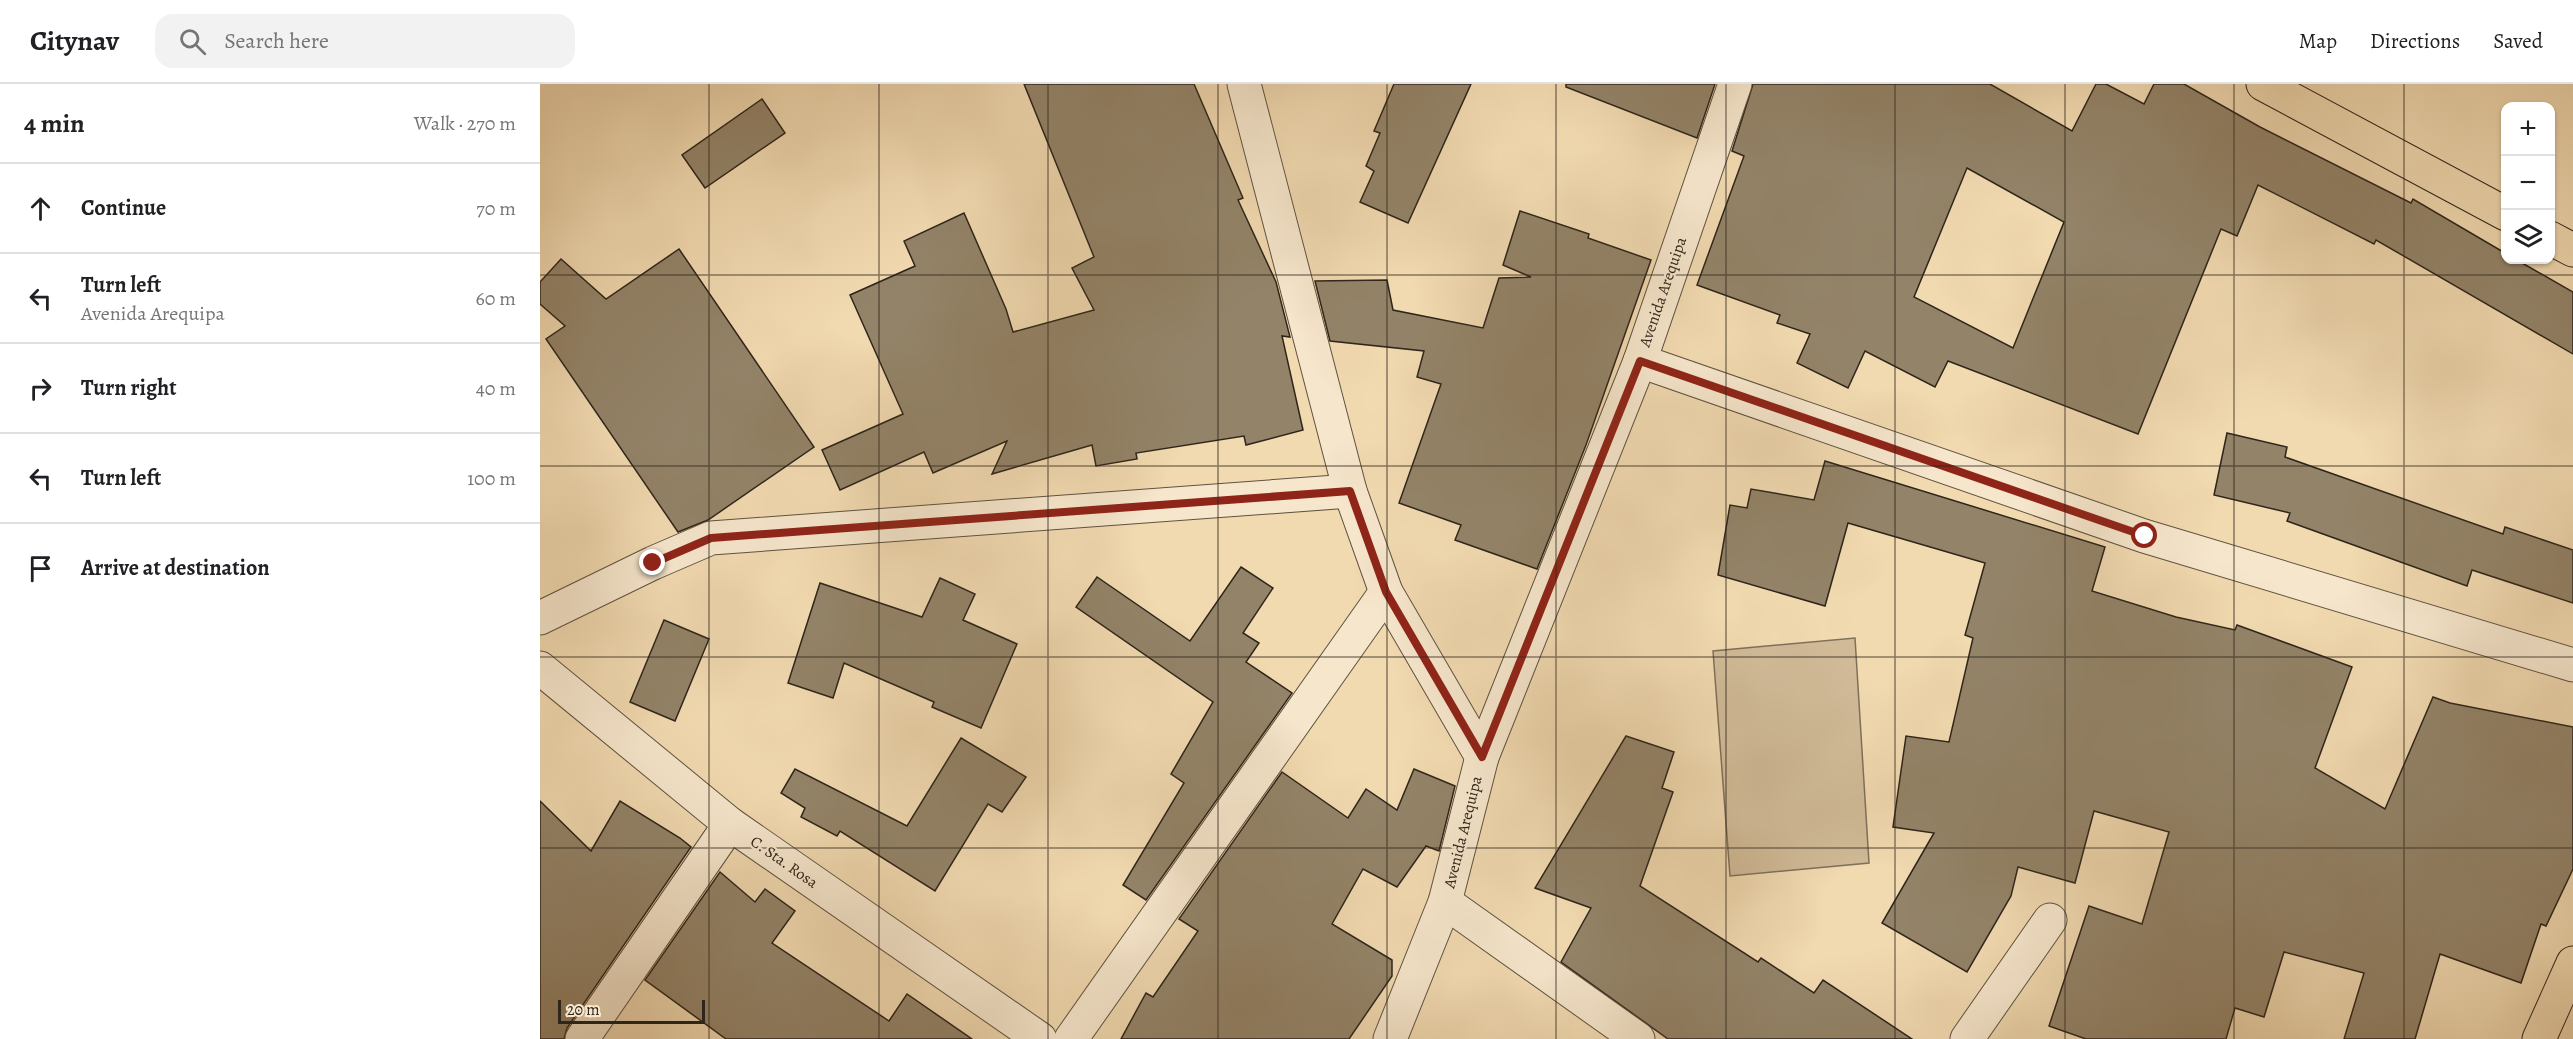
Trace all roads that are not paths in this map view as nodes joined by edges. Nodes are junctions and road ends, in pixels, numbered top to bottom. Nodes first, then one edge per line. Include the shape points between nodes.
1 (1244, 84) edge
2 (1735, 84) edge
3 (2263, 84) edge
4 (2501, 212) edge
5 (2555, 241) edge
6 (2573, 250) edge
7 (1640, 361) junction
8 (1350, 491) junction
9 (1386, 592) junction
10 (540, 618) edge
11 (2573, 666) edge
12 (540, 668) edge
13 (1482, 757) junction
14 (730, 824) junction
15 (1445, 902) junction
16 (2050, 920) dead end
17 (2573, 963) edge
18 (582, 1039) edge
19 (1040, 1039) edge
20 (1071, 1039) edge
21 (1390, 1039) edge
22 (1638, 1039) edge
23 (1967, 1039) edge
24 (2538, 1039) edge

1 - 8 street
2 - 7 street, Avenida Arequipa
3 - 4 main road
5 - 6 main road
7 - 11 street via 2145,536
7 - 13 street, Avenida Arequipa
8 - 9 street
8 - 10 street via 711,538
9 - 13 street
9 - 20 street
12 - 14 street, C. Sta. Rosa
13 - 15 street, Avenida Arequipa
14 - 18 street
14 - 19 street, C. Sta. Rosa
15 - 21 street, Avenida Arequipa
15 - 22 street
16 - 23 street
17 - 24 main road

